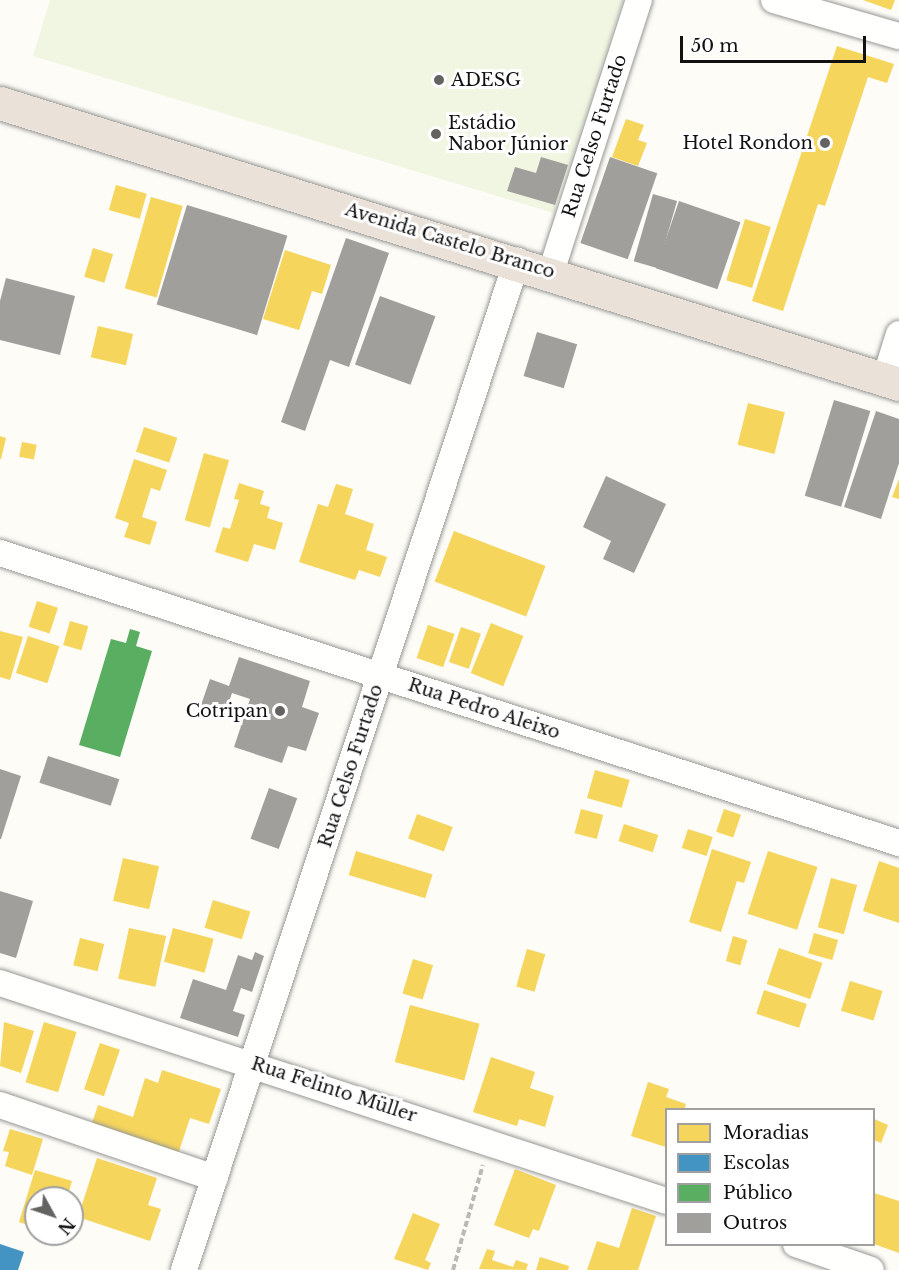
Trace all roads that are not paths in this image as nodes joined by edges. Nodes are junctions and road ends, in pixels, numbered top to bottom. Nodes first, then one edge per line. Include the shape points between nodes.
1 (639, 0) edge
2 (774, 0) edge
3 (899, 36) edge
4 (0, 103) edge
5 (517, 261) junction
6 (551, 272) junction
7 (899, 334) edge
8 (892, 381) edge
9 (0, 554) edge
10 (381, 676) junction
11 (899, 843) edge
12 (0, 984) edge
13 (252, 1063) junction
14 (0, 1105) edge
15 (215, 1178) junction
16 (665, 1201) edge
17 (799, 1246) edge
18 (184, 1270) edge
19 (871, 1270) edge

1 - 6 street, Rua Celso Furtado
2 - 3 street
4 - 5 highway, Avenida Castelo Branco
5 - 6 highway, Avenida Castelo Branco
5 - 10 street, Rua Celso Furtado
6 - 8 highway, Avenida Castelo Branco
7 - 8 street
9 - 10 street, Rua Pedro Aleixo
10 - 11 street, Rua Pedro Aleixo
10 - 13 street, Rua Celso Furtado
12 - 13 street, Rua Felinto Müller
13 - 15 street, Rua Celso Furtado
13 - 16 street, Rua Felinto Müller
14 - 15 street
15 - 18 street, Rua Celso Furtado
17 - 19 street

